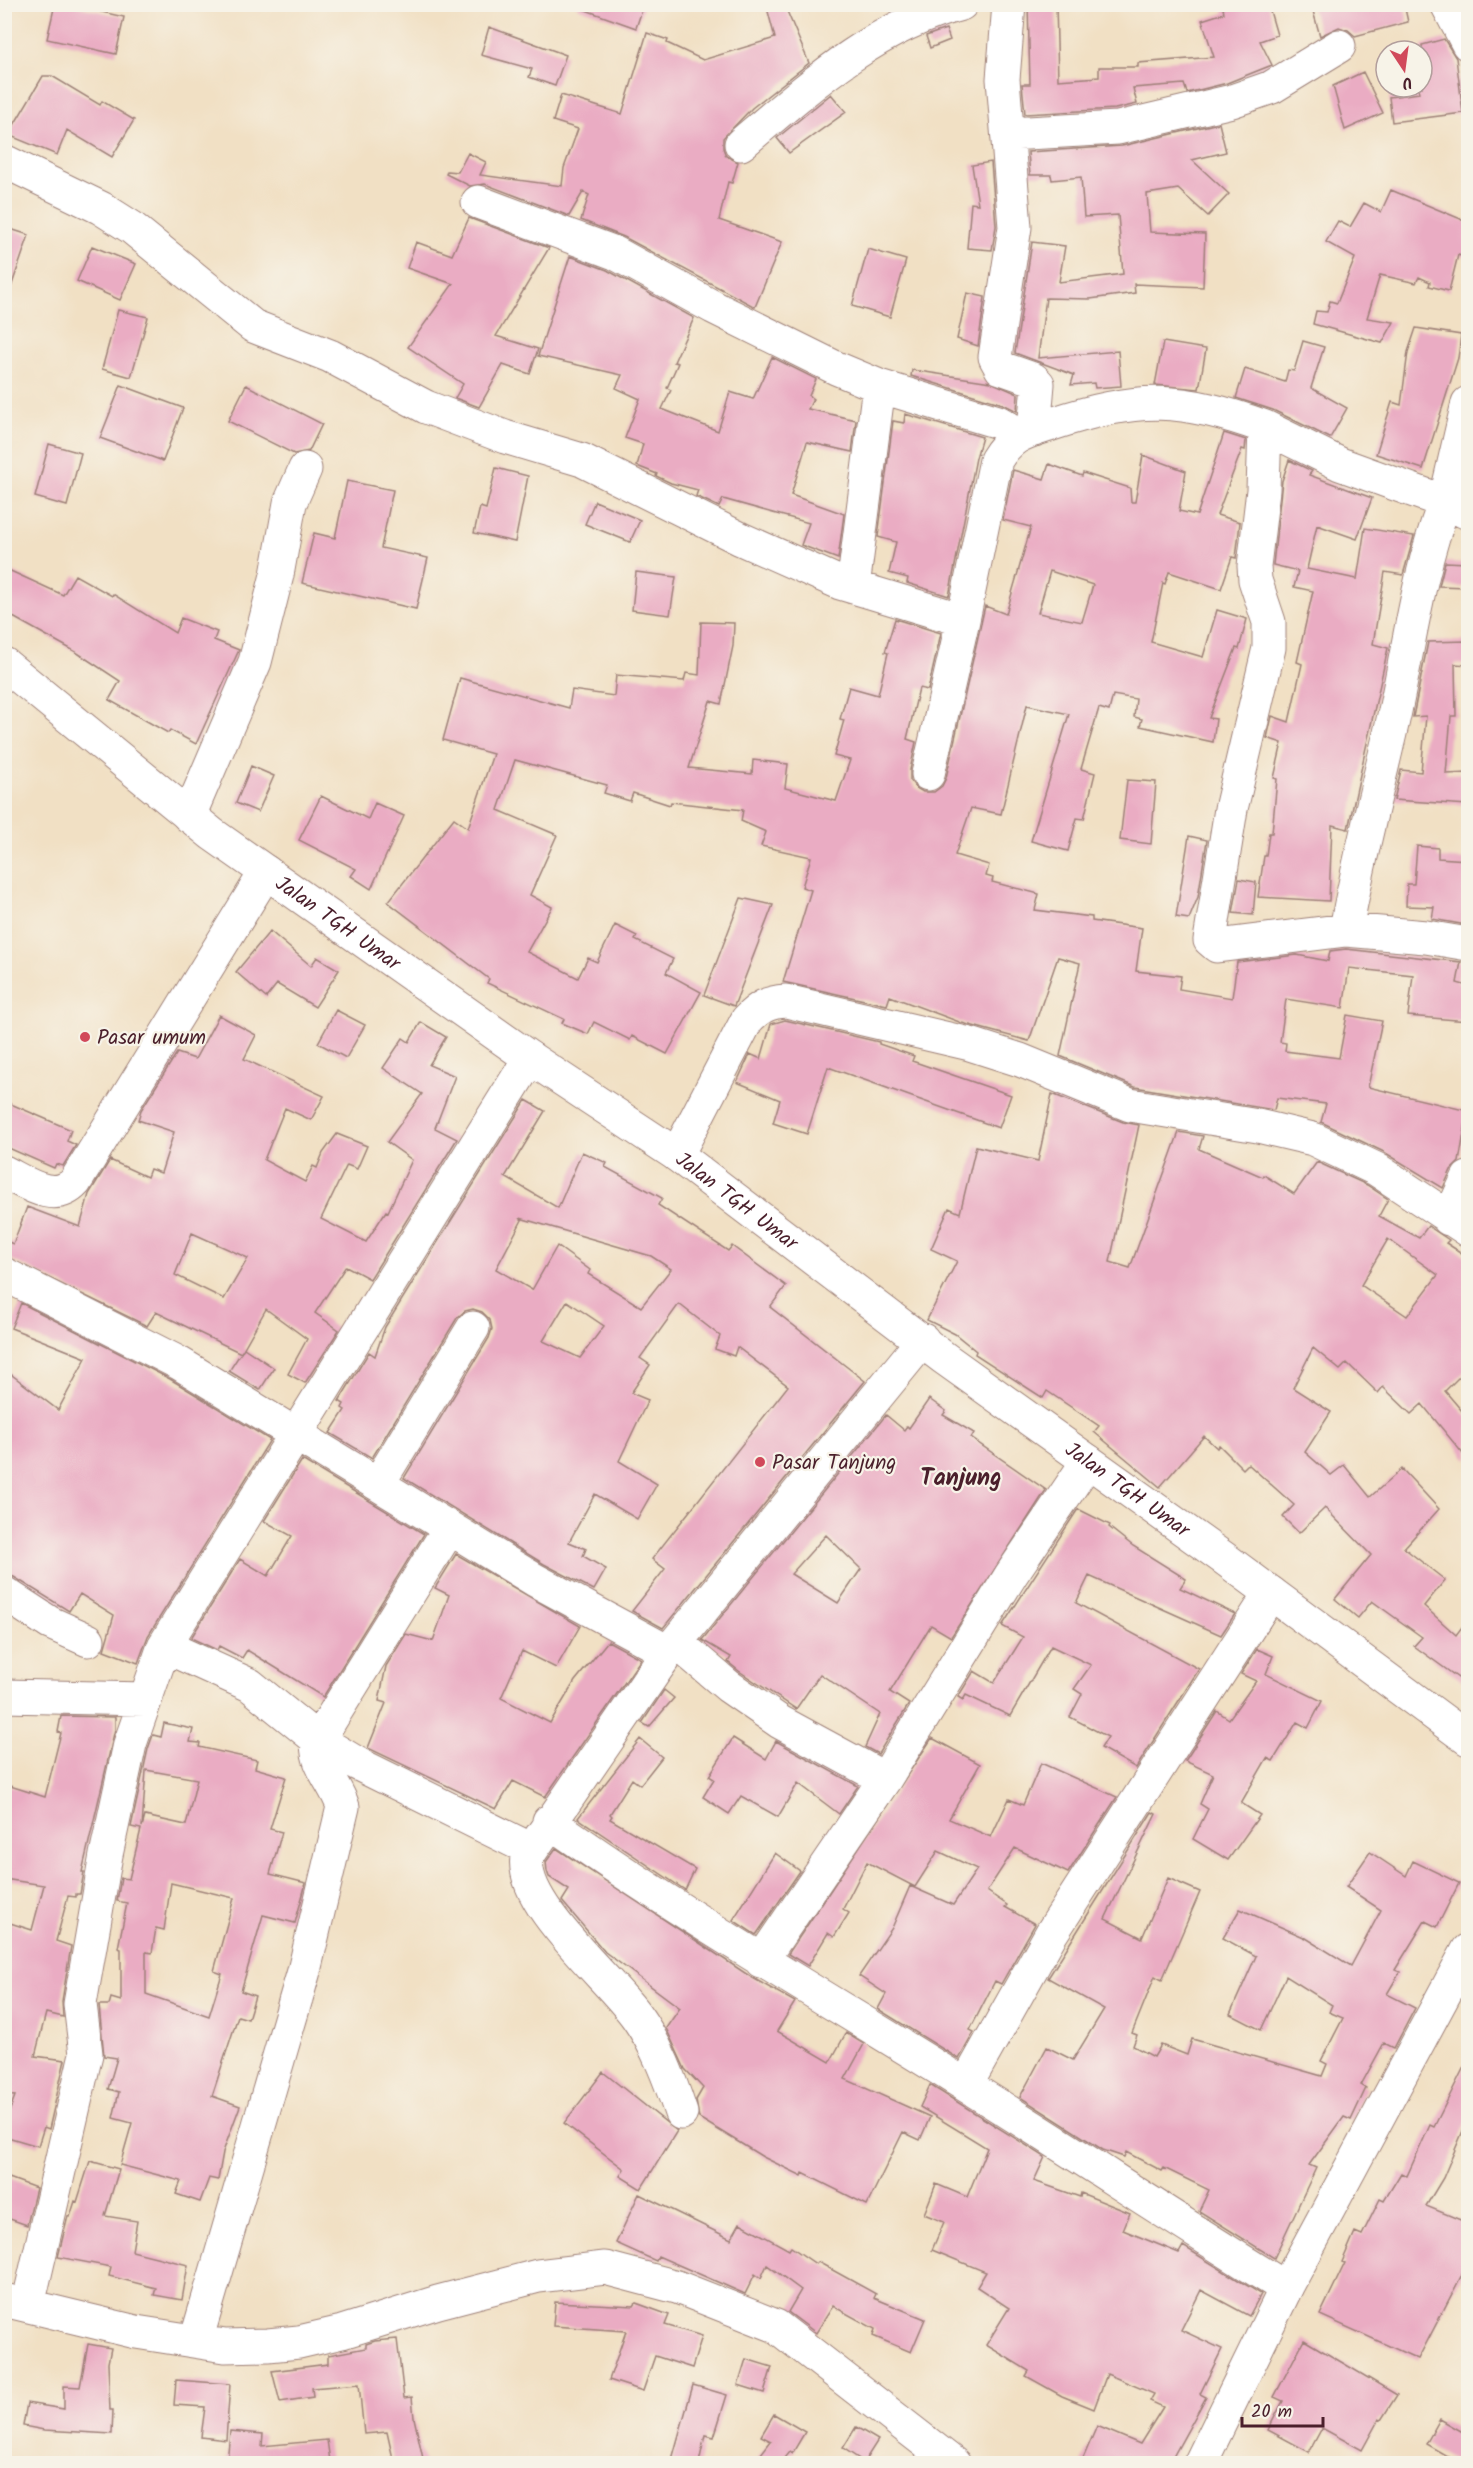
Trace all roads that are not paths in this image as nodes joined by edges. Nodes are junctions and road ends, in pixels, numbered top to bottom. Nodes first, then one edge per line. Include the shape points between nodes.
1 (961, 4) edge
2 (1009, 4) edge
3 (1447, 4) edge
4 (1468, 44) edge
5 (1339, 46) dead end
6 (1008, 134) junction
7 (741, 144) dead end
8 (5, 161) edge
9 (478, 202) dead end
10 (879, 386) junction
11 (1468, 404) edge
12 (1265, 427) junction
13 (1027, 432) junction
14 (304, 469) dead end
15 (1457, 507) edge
16 (854, 587) junction
17 (963, 620) junction
18 (4, 664) edge
19 (928, 774) dead end
20 (189, 816) junction
21 (266, 872) junction
22 (1346, 930) junction
23 (1468, 944) edge
24 (530, 1058) junction
25 (677, 1155) junction
26 (5, 1175) edge
27 (1468, 1178) edge
28 (1459, 1224) edge
29 (4, 1274) edge
30 (473, 1328) dead end
31 (923, 1340) junction
32 (295, 1434) junction
33 (1088, 1461) junction
34 (378, 1484) junction
35 (449, 1529) junction
36 (4, 1593) edge
37 (1271, 1593) junction
38 (88, 1640) dead end
39 (672, 1647) junction
40 (154, 1673) junction
41 (4, 1696) edge
42 (1468, 1739) edge
43 (318, 1740) junction
44 (885, 1779) junction
45 (549, 1821) junction
46 (530, 1849) junction
47 (1468, 1950) edge
48 (761, 1961) junction
49 (966, 2085) junction
50 (681, 2113) dead end
51 (1286, 2288) junction
52 (16, 2302) edge
53 (196, 2342) junction
54 (954, 2463) edge
55 (1200, 2463) edge

1 - 7 street via 918,18 838,64
2 - 6 street via 1003,80
3 - 4 street
5 - 6 street via 1272,87 1232,101 1118,128
6 - 13 street via 1015,226 995,357 1001,368 1038,384
8 - 16 street via 131,226 253,326 358,370 426,407 582,460 741,539
9 - 10 street via 615,253 713,307
10 - 13 street
10 - 16 street
11 - 15 street
12 - 13 street via 1212,409 1143,403 1097,409
12 - 15 street via 1340,464
12 - 22 street via 1254,566 1269,622 1269,648 1231,809 1210,940 1217,946
13 - 17 street via 1004,446 996,460
14 - 20 street via 290,502 255,662
15 - 22 street via 1422,572
16 - 17 street
17 - 19 street
18 - 20 street, Jalan TGH Umar
20 - 21 street, Jalan TGH Umar
21 - 24 street, Jalan TGH Umar
21 - 26 street via 75,1182 60,1193 50,1192
22 - 23 street
24 - 25 street, Jalan TGH Umar
24 - 32 street
25 - 28 street via 747,1020 758,1008 786,1001 970,1044 1130,1105 1313,1139 1376,1169
25 - 31 street, Jalan TGH Umar
27 - 28 street
29 - 32 street via 179,1363
30 - 34 street
31 - 33 street, Jalan TGH Umar
31 - 39 street
32 - 34 street
32 - 40 street
33 - 37 street, Jalan TGH Umar
33 - 44 street via 1011,1575
34 - 35 street
35 - 39 street via 535,1580
35 - 43 street
36 - 38 street via 50,1623
37 - 42 street, Jalan TGH Umar
37 - 49 street via 1050,1934
39 - 44 street via 780,1722
39 - 45 street
40 - 41 street
40 - 43 street via 250,1684
40 - 52 street via 130,1744 106,1855 80,2004 86,2054
43 - 46 street via 358,1764
43 - 53 street via 318,1756 339,1792 343,1807 304,1971
44 - 48 street
45 - 46 street
45 - 48 street
46 - 50 street via 527,1872 538,1898 576,1950 637,2016 667,2074
47 - 51 street
48 - 49 street
49 - 51 street
51 - 55 street
52 - 53 street via 136,2332
53 - 54 street via 225,2346 299,2342 496,2285 605,2268 677,2287 776,2326

